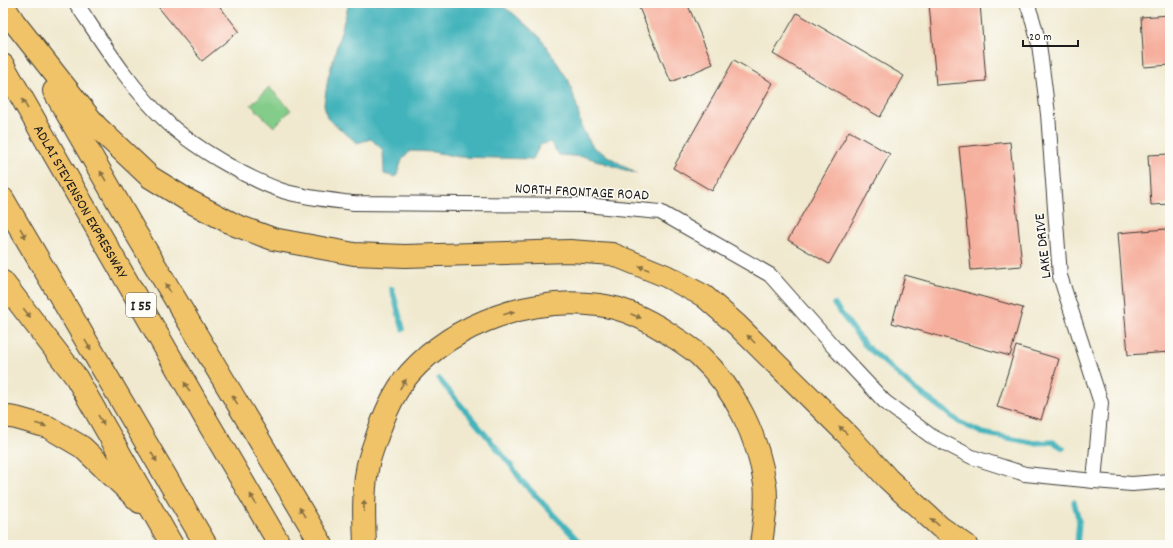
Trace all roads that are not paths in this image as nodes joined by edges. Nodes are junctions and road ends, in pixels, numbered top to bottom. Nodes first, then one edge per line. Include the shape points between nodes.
1 (76, 3) edge
2 (1027, 3) edge
3 (8, 13) edge
4 (3, 65) edge
5 (3, 199) edge
6 (3, 282) edge
7 (3, 416) edge
8 (1094, 481) junction
9 (1170, 481) edge
10 (154, 515) junction
11 (172, 545) edge
12 (206, 545) edge
13 (280, 545) edge
14 (322, 545) edge
15 (365, 545) edge
16 (761, 545) edge
17 (966, 545) edge

1 - 8 street, NORTH FRONTAGE ROAD via 116,64 168,123 204,151 251,178 283,191 354,203 585,205 660,212 770,275 885,402 931,436 972,457 1025,474
2 - 8 street, LAKE DRIVE via 1039,44 1048,114 1060,276 1101,403
14 -> 3 highway
17 -> 3 highway via 940,527 888,479 849,436 737,325 704,296 666,276 612,254 570,251 405,256 354,254 273,239 235,225 150,177 96,126
13 -> 4 highway, ADLAI STEVENSON EXPRESSWAY / I 55
5 -> 12 highway
6 -> 10 highway via 76,377
7 -> 10 highway via 48,428 82,447
8 - 9 street, NORTH FRONTAGE ROAD via 1132,484
10 - 11 highway
15 -> 16 highway via 367,468 392,399 410,373 438,348 467,329 500,315 537,305 571,303 600,305 654,323 699,354 718,374 749,426 760,455 766,486

